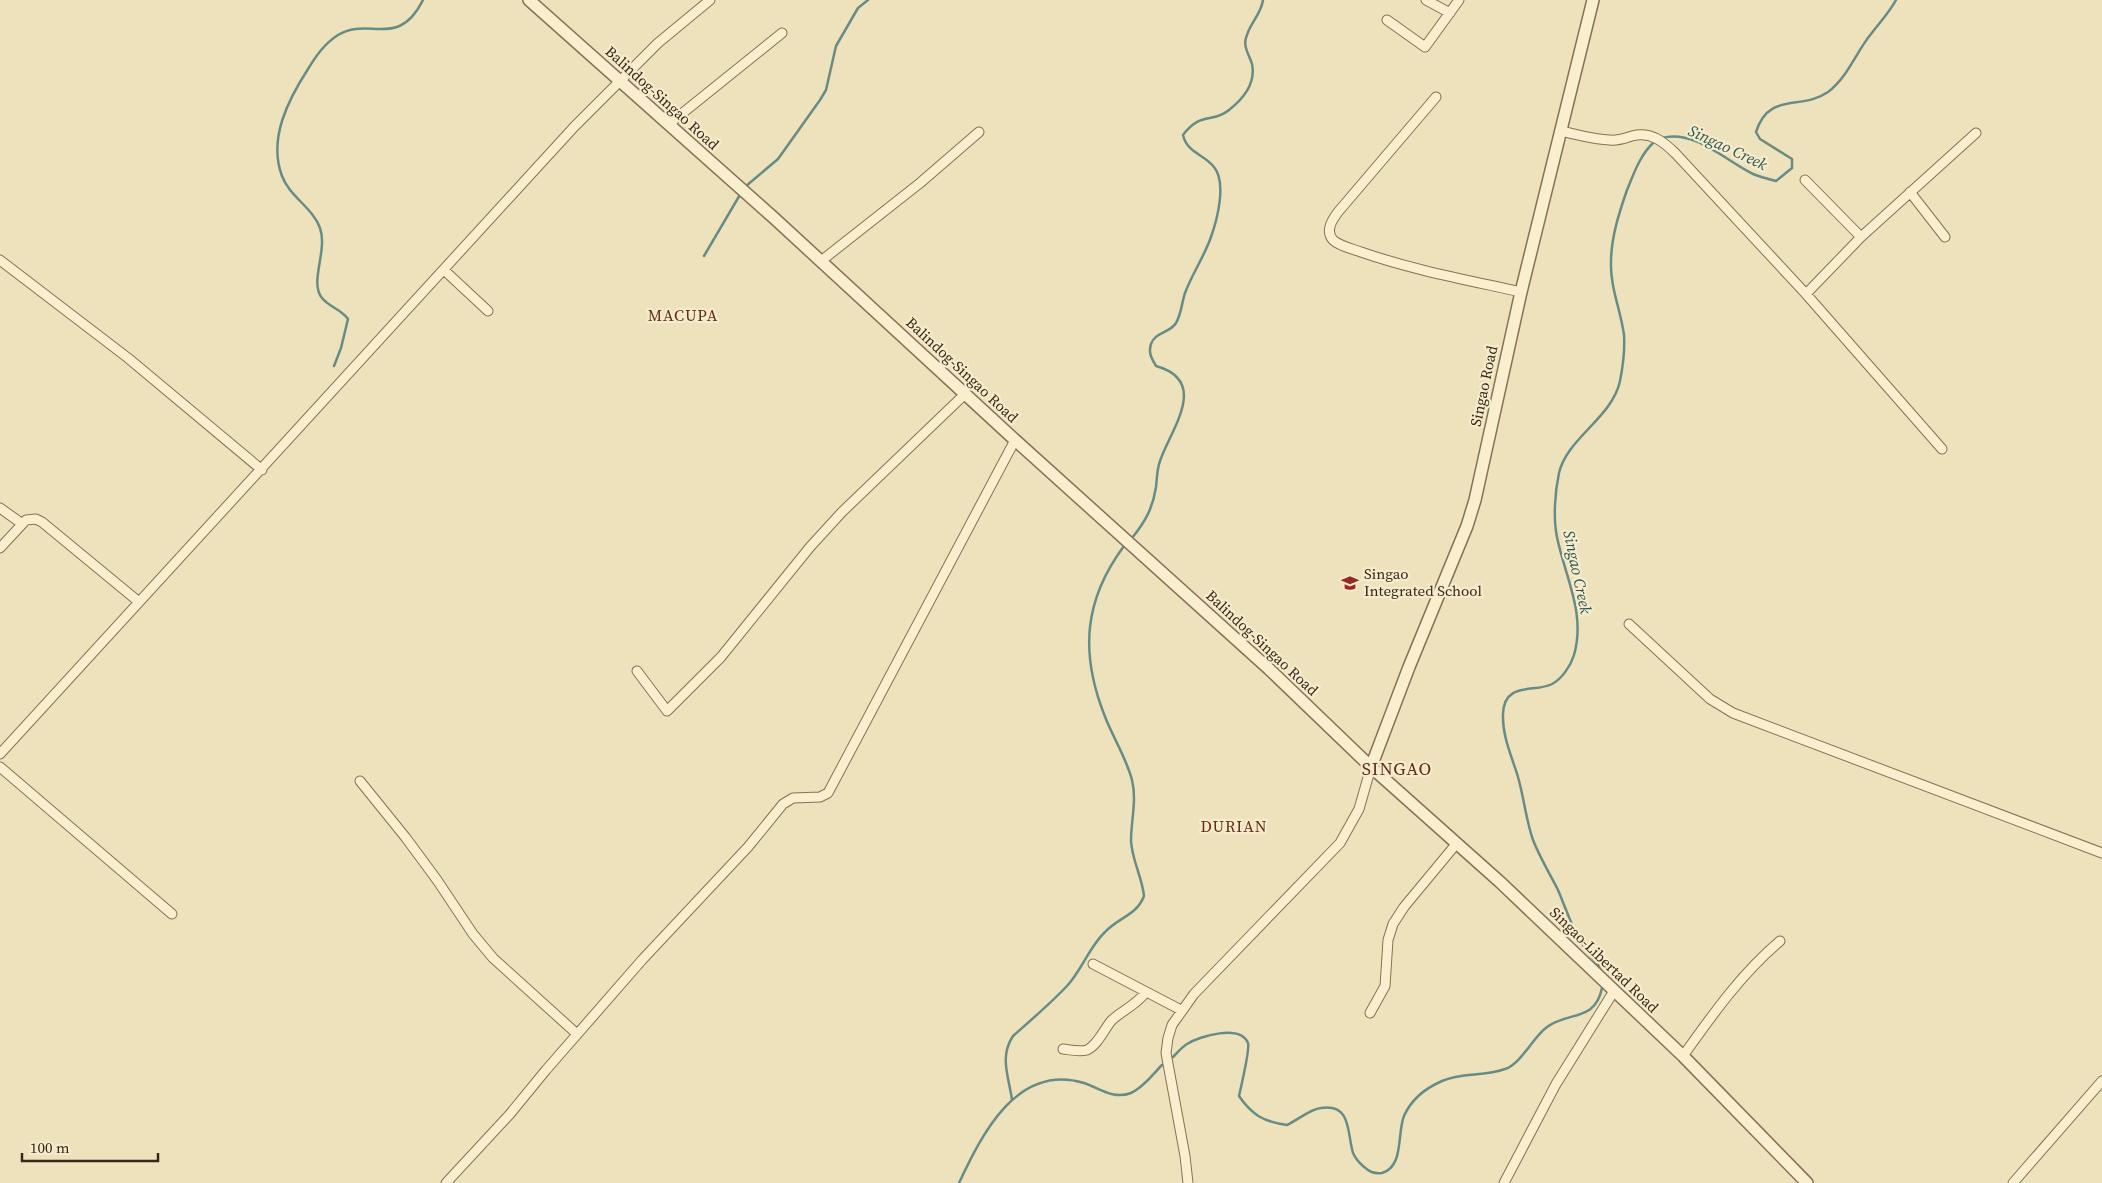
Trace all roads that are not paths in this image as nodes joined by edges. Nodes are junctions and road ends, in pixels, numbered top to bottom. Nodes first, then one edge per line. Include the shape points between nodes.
1 (529, 0) edge
2 (710, 0) edge
3 (1426, 0) edge
4 (1459, 0) edge
5 (1593, 0) edge
6 (1450, 13) junction
7 (1387, 20) dead end
8 (782, 33) dead end
9 (620, 80) junction
10 (1436, 97) dead end
11 (669, 124) junction
12 (1560, 131) junction
13 (979, 132) dead end
14 (1976, 133) dead end
15 (1805, 180) dead end
16 (1910, 192) junction
17 (1861, 237) junction
18 (1944, 237) dead end
19 (0, 260) edge
20 (822, 261) junction
21 (444, 270) junction
22 (1521, 292) junction
23 (1806, 294) junction
24 (488, 311) dead end
25 (966, 394) junction
26 (1015, 440) junction
27 (1942, 449) dead end
28 (262, 470) junction
29 (0, 508) edge
30 (21, 523) junction
31 (0, 548) edge
32 (138, 602) junction
33 (1629, 624) dead end
34 (637, 671) dead end
35 (0, 754) edge
36 (0, 767) edge
37 (1371, 767) junction
38 (360, 781) dead end
39 (1457, 843) junction
40 (2102, 852) edge
41 (172, 914) dead end
42 (1780, 942) dead end
43 (1094, 964) dead end
44 (1614, 991) junction
45 (1145, 993) junction
46 (1181, 1010) junction
47 (1370, 1013) dead end
48 (577, 1034) junction
49 (1063, 1049) dead end
50 (1683, 1056) junction
51 (2102, 1081) edge
52 (446, 1183) edge
53 (1188, 1183) edge
54 (1504, 1183) edge
55 (1808, 1183) edge
56 (2013, 1183) edge

1 - 9 street, Balindog-Singao Road
2 - 9 street
3 - 6 street
4 - 6 street
5 - 12 street, Singao Road
6 - 7 street via 1425,47
8 - 11 street
9 - 11 street, Balindog-Singao Road
9 - 21 street
10 - 22 street via 1338,212 1330,227 1332,239 1375,256
11 - 20 street, Balindog-Singao Road
12 - 22 street, Singao Road
12 - 23 street via 1608,140 1640,134 1663,142
13 - 20 street
14 - 16 street
15 - 17 street
16 - 17 street
16 - 18 street
17 - 23 street
19 - 28 street via 128,358
20 - 25 street, Balindog-Singao Road
21 - 24 street
21 - 28 street
22 - 37 street, Singao Road via 1467,526
23 - 27 street
25 - 26 street, Balindog-Singao Road
25 - 34 street via 842,512 721,657 667,711
26 - 37 street, Balindog-Singao Road via 1276,676
26 - 48 street via 828,793 820,797 793,798 783,804 748,847
28 - 32 street
29 - 30 street
30 - 31 street
30 - 32 street via 31,519 46,524
32 - 35 street
33 - 40 street via 1710,699 1733,713
36 - 41 street
37 - 39 street, Singao-Libertad Road
37 - 46 street via 1359,809 1340,843
38 - 48 street via 438,880 473,934 493,958
39 - 44 street, Singao-Libertad Road
39 - 47 street via 1393,924 1388,940 1385,986
42 - 50 street via 1742,976
43 - 45 street
44 - 50 street, Singao-Libertad Road
44 - 54 street via 1556,1084
45 - 46 street
45 - 49 street via 1112,1021 1087,1050
46 - 53 street via 1172,1025 1166,1053
48 - 52 street via 510,1114
50 - 55 street, Singao-Libertad Road
51 - 56 street

